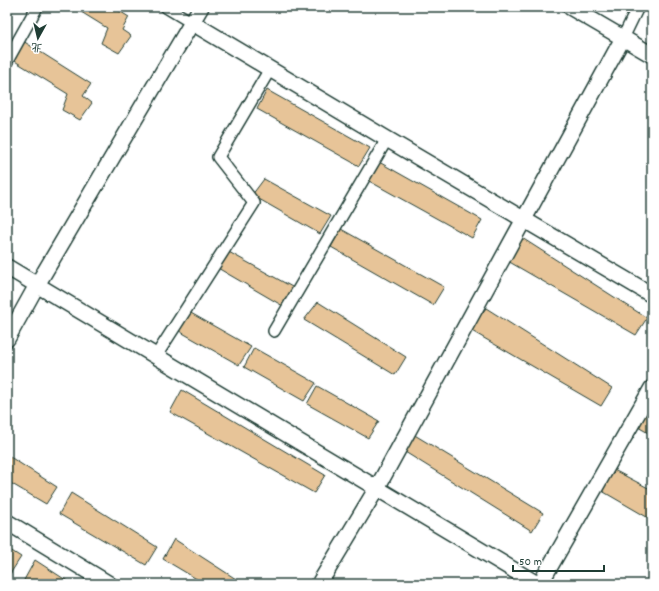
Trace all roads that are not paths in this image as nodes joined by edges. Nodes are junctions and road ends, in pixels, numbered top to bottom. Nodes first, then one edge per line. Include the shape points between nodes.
1 (37, 7) edge
2 (166, 7) edge
3 (201, 7) edge
4 (570, 7) edge
5 (638, 7) edge
6 (191, 22) junction
7 (623, 38) junction
8 (652, 55) edge
9 (7, 61) edge
10 (270, 69) junction
11 (387, 139) junction
12 (524, 219) junction
13 (7, 267) edge
14 (37, 285) junction
15 (652, 295) edge
16 (274, 330) dead end
17 (7, 338) edge
18 (156, 356) junction
19 (652, 388) edge
20 (376, 488) junction
21 (7, 522) edge
22 (109, 584) edge
23 (319, 584) edge
24 (537, 584) edge
25 (540, 584) edge

1 - 9 street
2 - 6 street
3 - 6 street
4 - 7 street
5 - 7 street
6 - 10 street
6 - 14 street
7 - 8 street
7 - 12 street
10 - 11 street
10 - 18 street via 218,157 254,203
11 - 12 street
11 - 16 street
12 - 15 street
12 - 20 street
13 - 14 street
14 - 17 street
14 - 18 street
18 - 20 street
19 - 25 street
20 - 23 street
20 - 24 street
21 - 22 street

